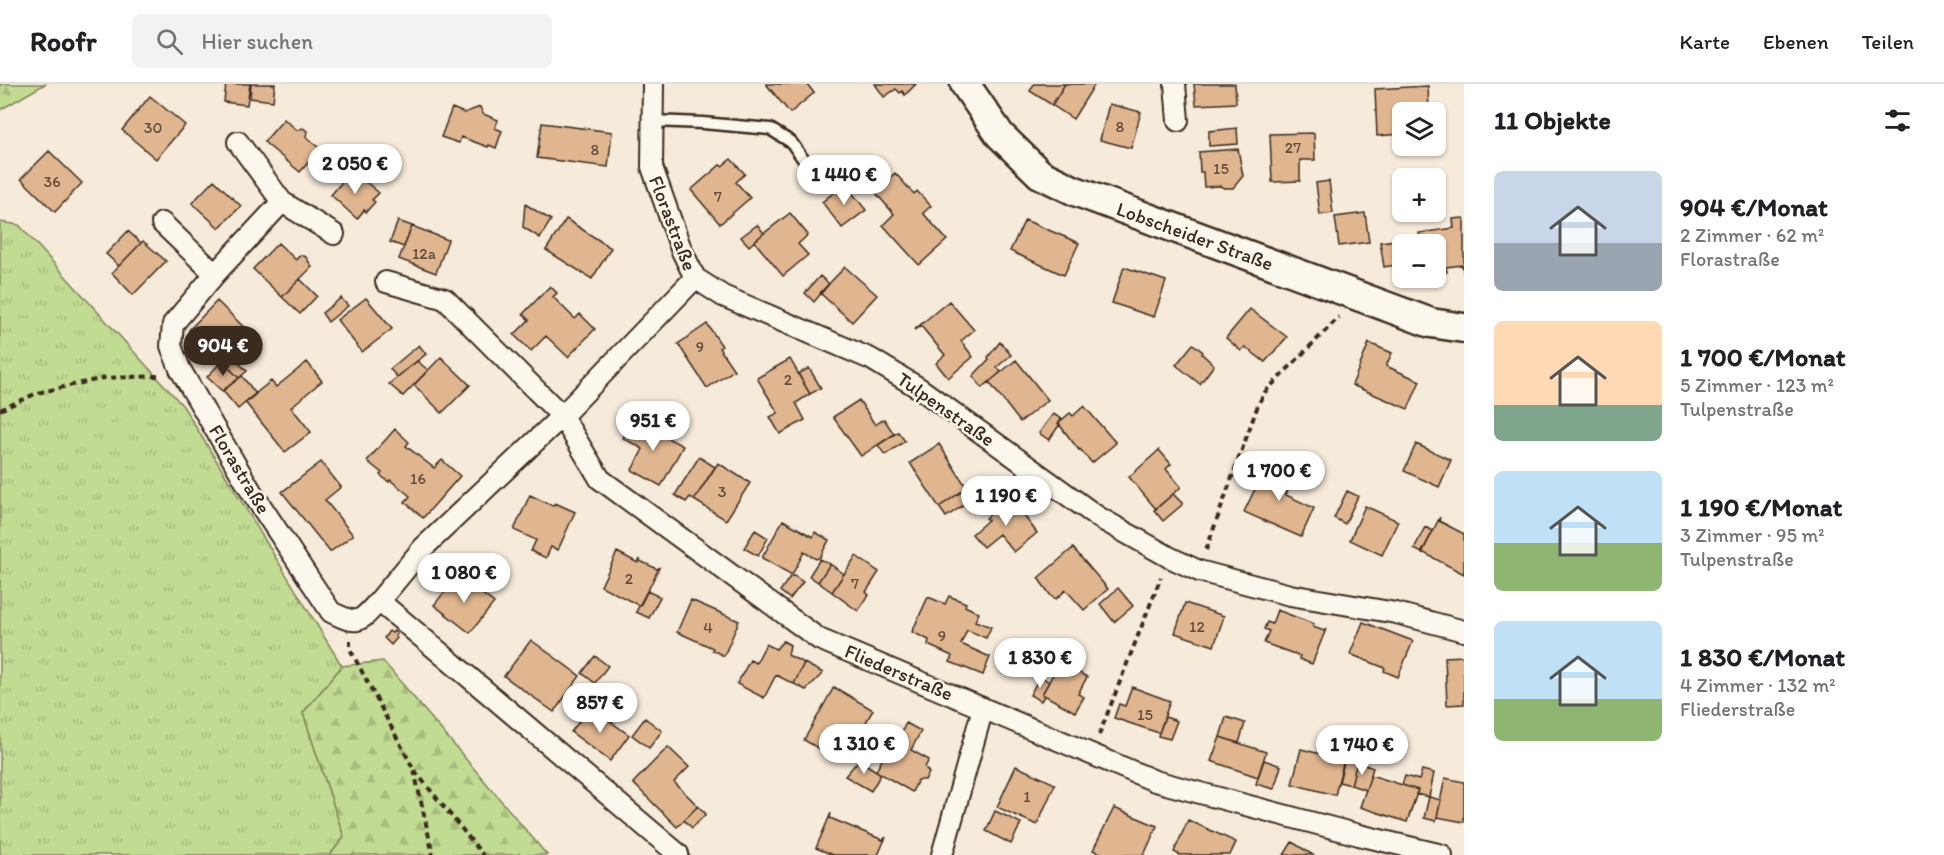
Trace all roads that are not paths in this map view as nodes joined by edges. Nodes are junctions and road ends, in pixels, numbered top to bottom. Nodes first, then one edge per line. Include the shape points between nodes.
1 (651, 84) edge
2 (965, 84) edge
3 (1175, 84) edge
4 (653, 121) junction
5 (1178, 121) dead end
6 (238, 142) dead end
7 (806, 163) dead end
8 (282, 202) junction
9 (162, 223) dead end
10 (334, 234) dead end
11 (215, 274) junction
12 (695, 278) junction
13 (386, 282) dead end
14 (1464, 328) edge
15 (562, 416) junction
16 (379, 601) junction
17 (1464, 631) edge
18 (983, 708) junction
19 (678, 854) edge
20 (942, 855) edge
21 (1442, 855) edge

1 - 4 street, Florastraße
2 - 14 street, Lobscheider Straße via 1000,135 1040,174 1066,187 1431,323
3 - 5 street
4 - 7 lane via 770,129 791,142
4 - 12 street, Florastraße via 652,167
6 - 8 street
8 - 10 street
8 - 11 street, Florastraße
9 - 11 street
11 - 16 street, Florastraße via 173,324 171,346 180,369 251,491 331,612 349,621 363,619
12 - 15 street, Florastraße
12 - 17 street, Tulpenstraße via 723,296 871,359 919,388 1098,517 1168,557 1199,571 1290,595 1396,613
13 - 15 street via 445,299
15 - 16 street, Florastraße via 423,548
15 - 18 street, Fliederstraße via 600,479 819,639
16 - 19 street
18 - 20 street
18 - 21 street, Fliederstraße via 1155,781

